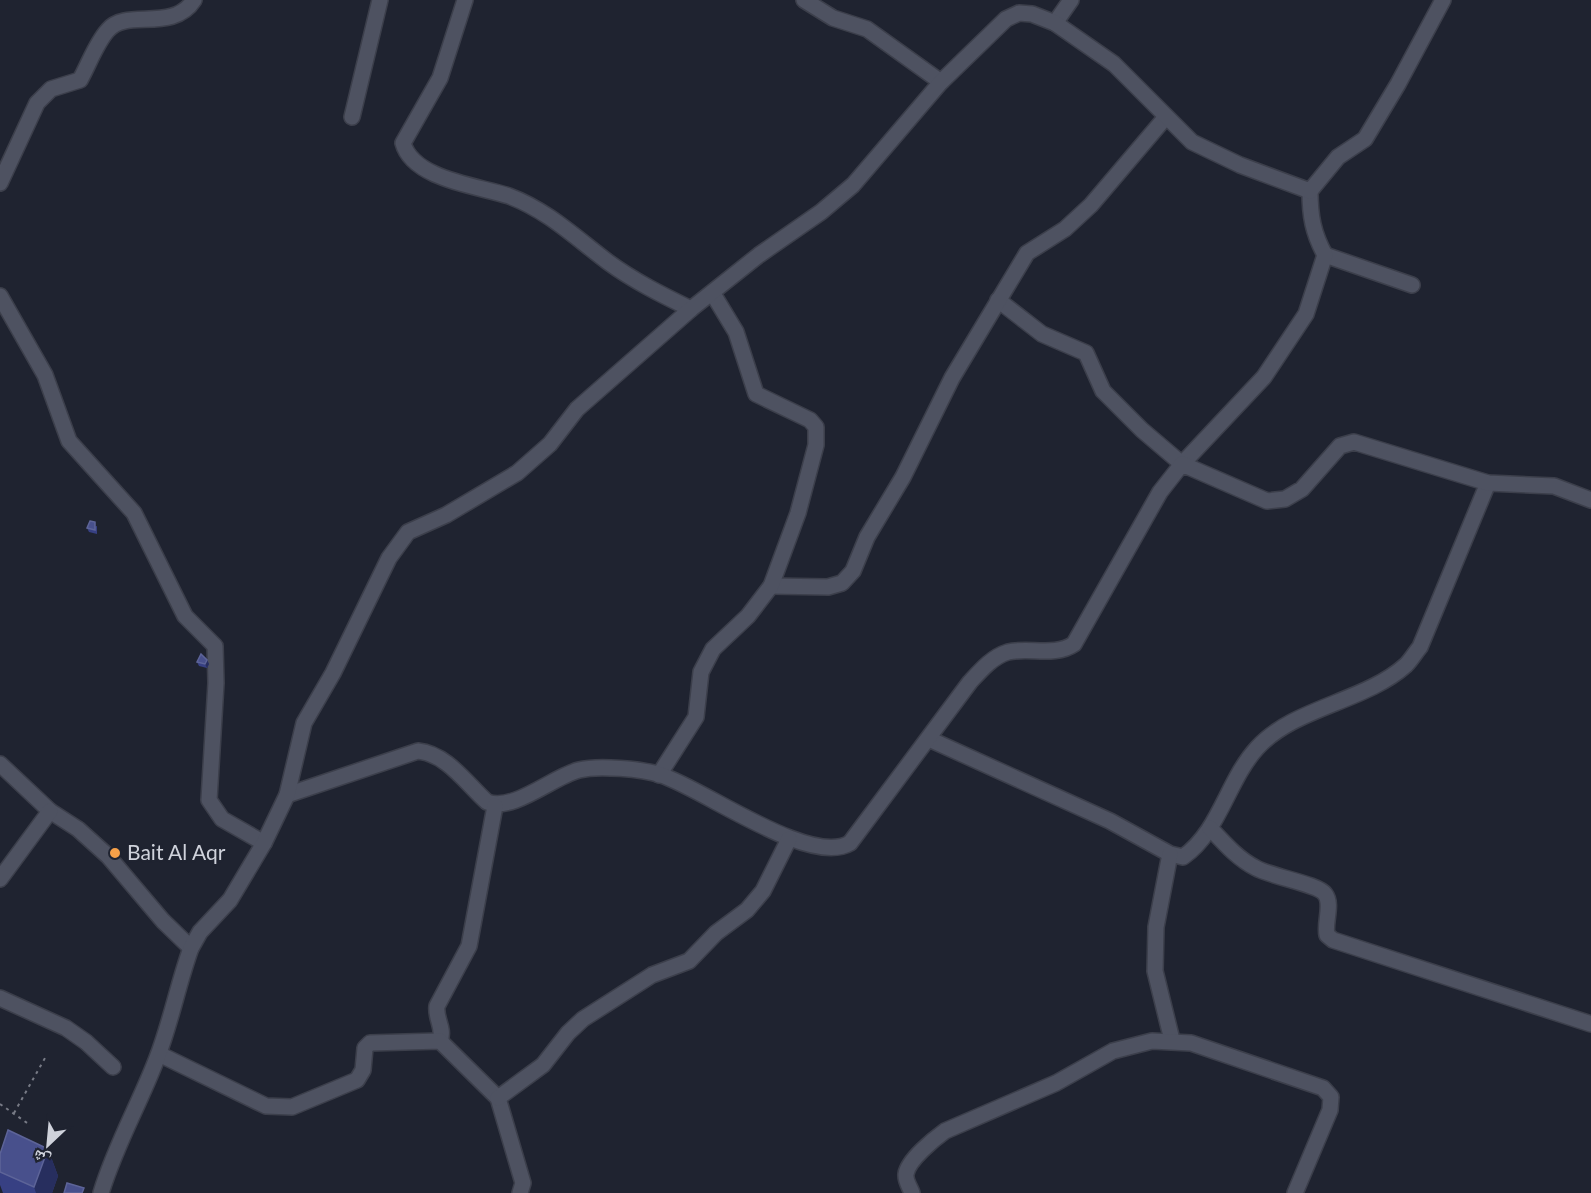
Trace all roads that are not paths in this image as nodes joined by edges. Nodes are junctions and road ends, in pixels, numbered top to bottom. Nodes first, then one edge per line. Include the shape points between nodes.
1 (194, 0) edge
2 (380, 0) edge
3 (465, 0) edge
4 (804, 0) edge
5 (1071, 0) edge
6 (1443, 0) edge
7 (1055, 23) junction
8 (941, 82) junction
9 (352, 117) dead end
10 (1165, 118) junction
11 (0, 183) edge
12 (1310, 191) junction
13 (1325, 255) junction
14 (1412, 285) dead end
15 (713, 294) junction
16 (0, 296) edge
17 (998, 300) junction
18 (691, 309) junction
19 (1182, 464) junction
20 (1488, 483) junction
21 (1591, 500) edge
22 (771, 586) junction
23 (929, 739) junction
24 (0, 764) edge
25 (659, 775) junction
26 (287, 795) junction
27 (495, 806) junction
28 (50, 811) junction
29 (1210, 828) junction
30 (789, 839) junction
31 (264, 843) junction
32 (1170, 854) junction
33 (0, 879) edge
34 (191, 948) junction
35 (0, 998) edge
36 (1591, 1024) edge
37 (1172, 1040) junction
38 (440, 1041) junction
39 (159, 1054) junction
40 (113, 1067) dead end
41 (498, 1098) junction
42 (101, 1193) edge
43 (520, 1193) edge
44 (912, 1193) edge
45 (1296, 1193) edge

1 - 11 street via 176,16 121,22 108,28 80,80 51,89 37,103
2 - 9 street
3 - 18 street via 440,78 403,143 405,149 421,165 448,179 533,206 638,283
4 - 8 street via 833,18 867,28
5 - 7 street
6 - 12 street via 1365,139 1338,158
7 - 8 street via 1032,14 1019,13 1006,19
7 - 10 street via 1114,64
8 - 15 street via 853,185
10 - 12 street via 1192,142
10 - 17 street via 1091,205 1065,230 1027,254
12 - 13 street via 1310,219
13 - 14 street
13 - 19 street via 1306,314 1264,377
15 - 18 street
15 - 22 street via 736,332 756,394 810,420 818,436 798,513
16 - 31 street via 45,375 69,441 134,513 185,616 215,646 209,800 222,819
17 - 19 street via 1042,334 1086,353 1103,391
17 - 22 street via 952,378 903,477 867,537 853,571 842,583 828,587
18 - 26 street via 577,409 550,444 517,473 446,515 408,532 389,558 304,723
19 - 20 street via 1267,501 1285,499 1302,489 1340,446 1354,442
19 - 23 street via 1160,492 1074,644 1065,650 1008,652 988,662
20 - 21 street via 1554,486
20 - 29 street via 1420,647 1406,665 1288,726 1257,748
22 - 25 street via 710,655 699,683 696,717
23 - 30 street via 850,843 833,849
23 - 32 street via 1110,820
24 - 28 street
25 - 27 street via 581,769
25 - 30 street
26 - 27 street via 418,751 431,752 442,759
26 - 31 street
27 - 38 street via 469,946 437,1006
28 - 33 street
28 - 34 street via 108,856
29 - 32 street via 1195,849 1183,857
29 - 36 street via 1235,854 1256,868 1325,893 1329,901 1325,926 1333,940
30 - 41 street via 763,891 747,910 716,933 689,961 652,975 583,1018 543,1065
31 - 34 street via 230,900 200,932
32 - 37 street via 1156,927 1155,971
34 - 39 street
35 - 40 street via 66,1028
37 - 44 street via 1113,1051 1056,1083 945,1131 906,1172
37 - 45 street via 1323,1088 1331,1097 1330,1110
38 - 39 street via 370,1043 365,1048 363,1070 357,1080 298,1105 279,1108 266,1106
38 - 41 street
39 - 42 street
41 - 43 street via 523,1184

